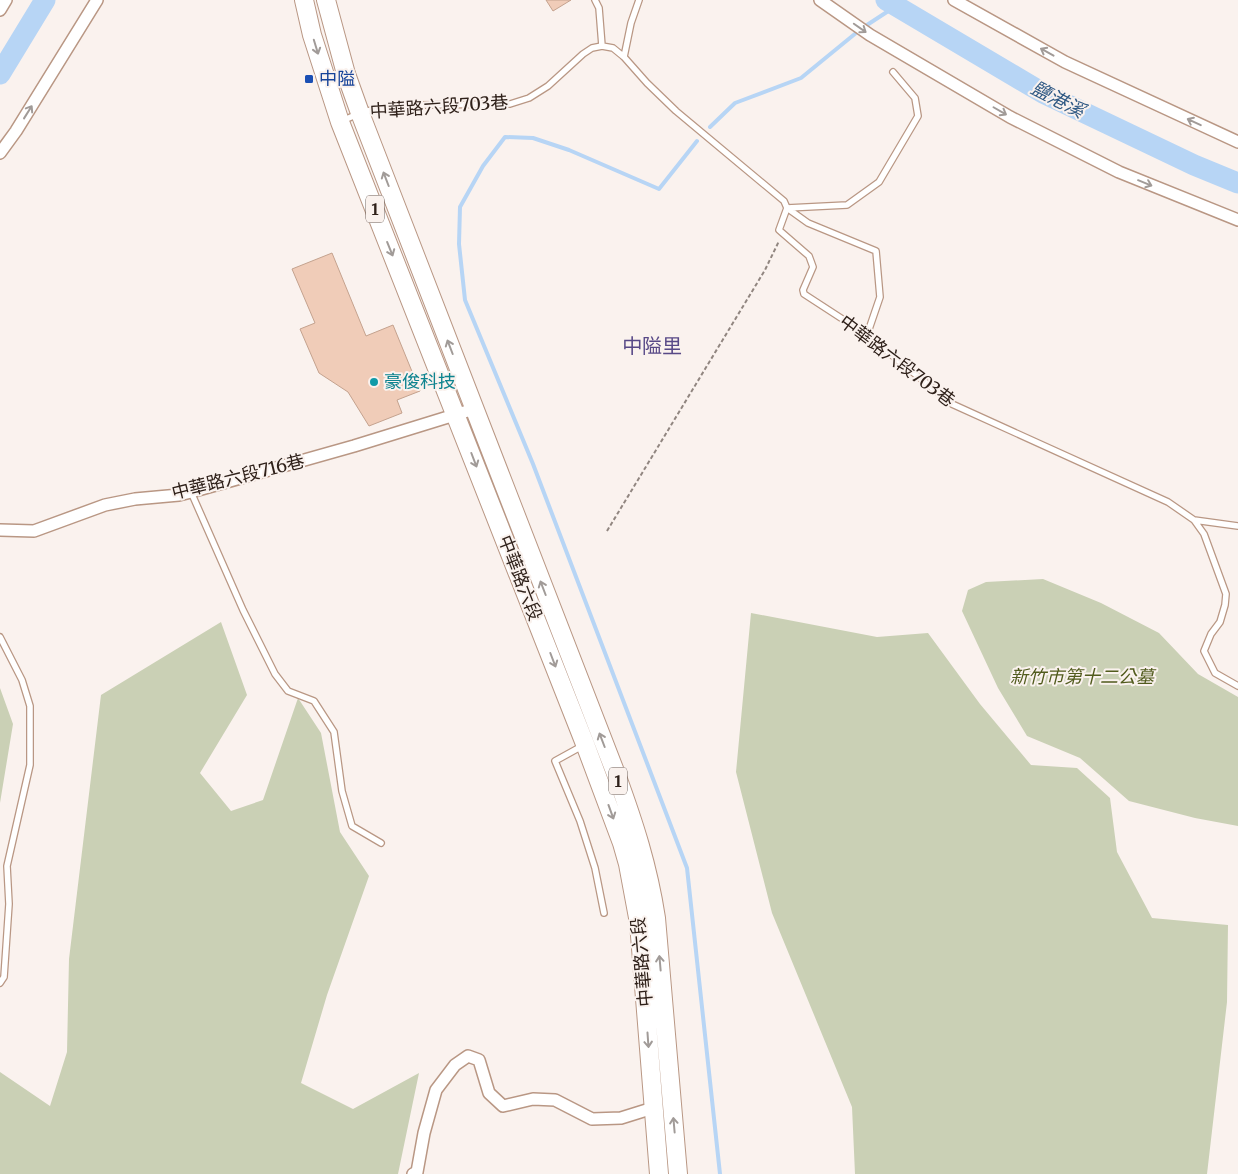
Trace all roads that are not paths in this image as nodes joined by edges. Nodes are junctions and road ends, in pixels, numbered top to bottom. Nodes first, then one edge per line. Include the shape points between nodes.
1 (6, 0) edge
2 (97, 0) edge
3 (304, 0) edge
4 (326, 0) edge
5 (595, 0) edge
6 (639, 0) edge
7 (820, 0) edge
8 (954, 0) edge
9 (0, 10) edge
10 (602, 46) junction
11 (624, 56) junction
12 (893, 72) dead end
13 (360, 113) junction
14 (340, 122) junction
15 (1238, 142) edge
16 (0, 153) edge
17 (788, 208) junction
18 (1238, 220) edge
19 (866, 335) junction
20 (474, 409) junction
21 (456, 415) junction
22 (190, 492) junction
23 (1194, 520) junction
24 (1238, 526) edge
25 (0, 530) edge
26 (0, 637) edge
27 (1238, 686) edge
28 (585, 744) junction
29 (381, 843) dead end
30 (604, 912) dead end
31 (0, 983) edge
32 (653, 1108) junction
33 (413, 1174) edge
34 (659, 1174) edge
35 (678, 1174) edge

1 - 9 street
16 -> 2 street
3 -> 14 main road, 中華路六段 / 1
4 - 13 main road, 中華路六段 / 1
5 - 10 lane via 599,8
6 - 11 lane
7 -> 18 street via 870,35 1010,117 1119,172
15 -> 8 street via 1065,62
10 - 11 lane via 613,48
10 - 13 lane, 中華路六段703巷 via 583,54 529,98 510,104 421,105
11 - 17 lane via 676,111 784,201
12 - 17 lane via 915,98 918,116 878,182 847,205
13 - 14 lane, 中華路六段703巷
20 -> 13 main road, 中華路六段 / 1
14 -> 21 main road, 中華路六段 / 1
17 - 19 lane, 中華路六段703巷 via 779,230 809,256 813,268 804,294
17 - 19 lane via 808,223 876,251 880,297
19 - 23 lane, 中華路六段703巷 via 952,404 1168,502
20 - 21 street, 中華路六段716巷
35 -> 20 main road, 中華路六段 / 1 via 658,942 652,891 639,837
21 - 22 street, 中華路六段716巷
21 -> 28 main road, 中華路六段 / 1
22 - 25 street, 中華路六段716巷 via 104,505 34,531
22 - 29 lane via 275,674 288,691 314,701 334,732 342,791 352,826
23 - 24 lane
23 - 27 lane via 1204,534 1226,594 1220,622 1204,651 1216,673
26 - 31 lane via 22,680 30,706 30,765 7,866 9,904 4,977
28 - 30 lane via 555,761 580,821 595,868
28 -> 32 main road, 中華路六段 / 1 via 615,822 636,905
32 - 33 street via 621,1118 592,1120 555,1100 533,1099 503,1106 489,1093 479,1060 468,1056 454,1065 436,1090 417,1172
32 - 34 main road, 中華路六段 / 1

